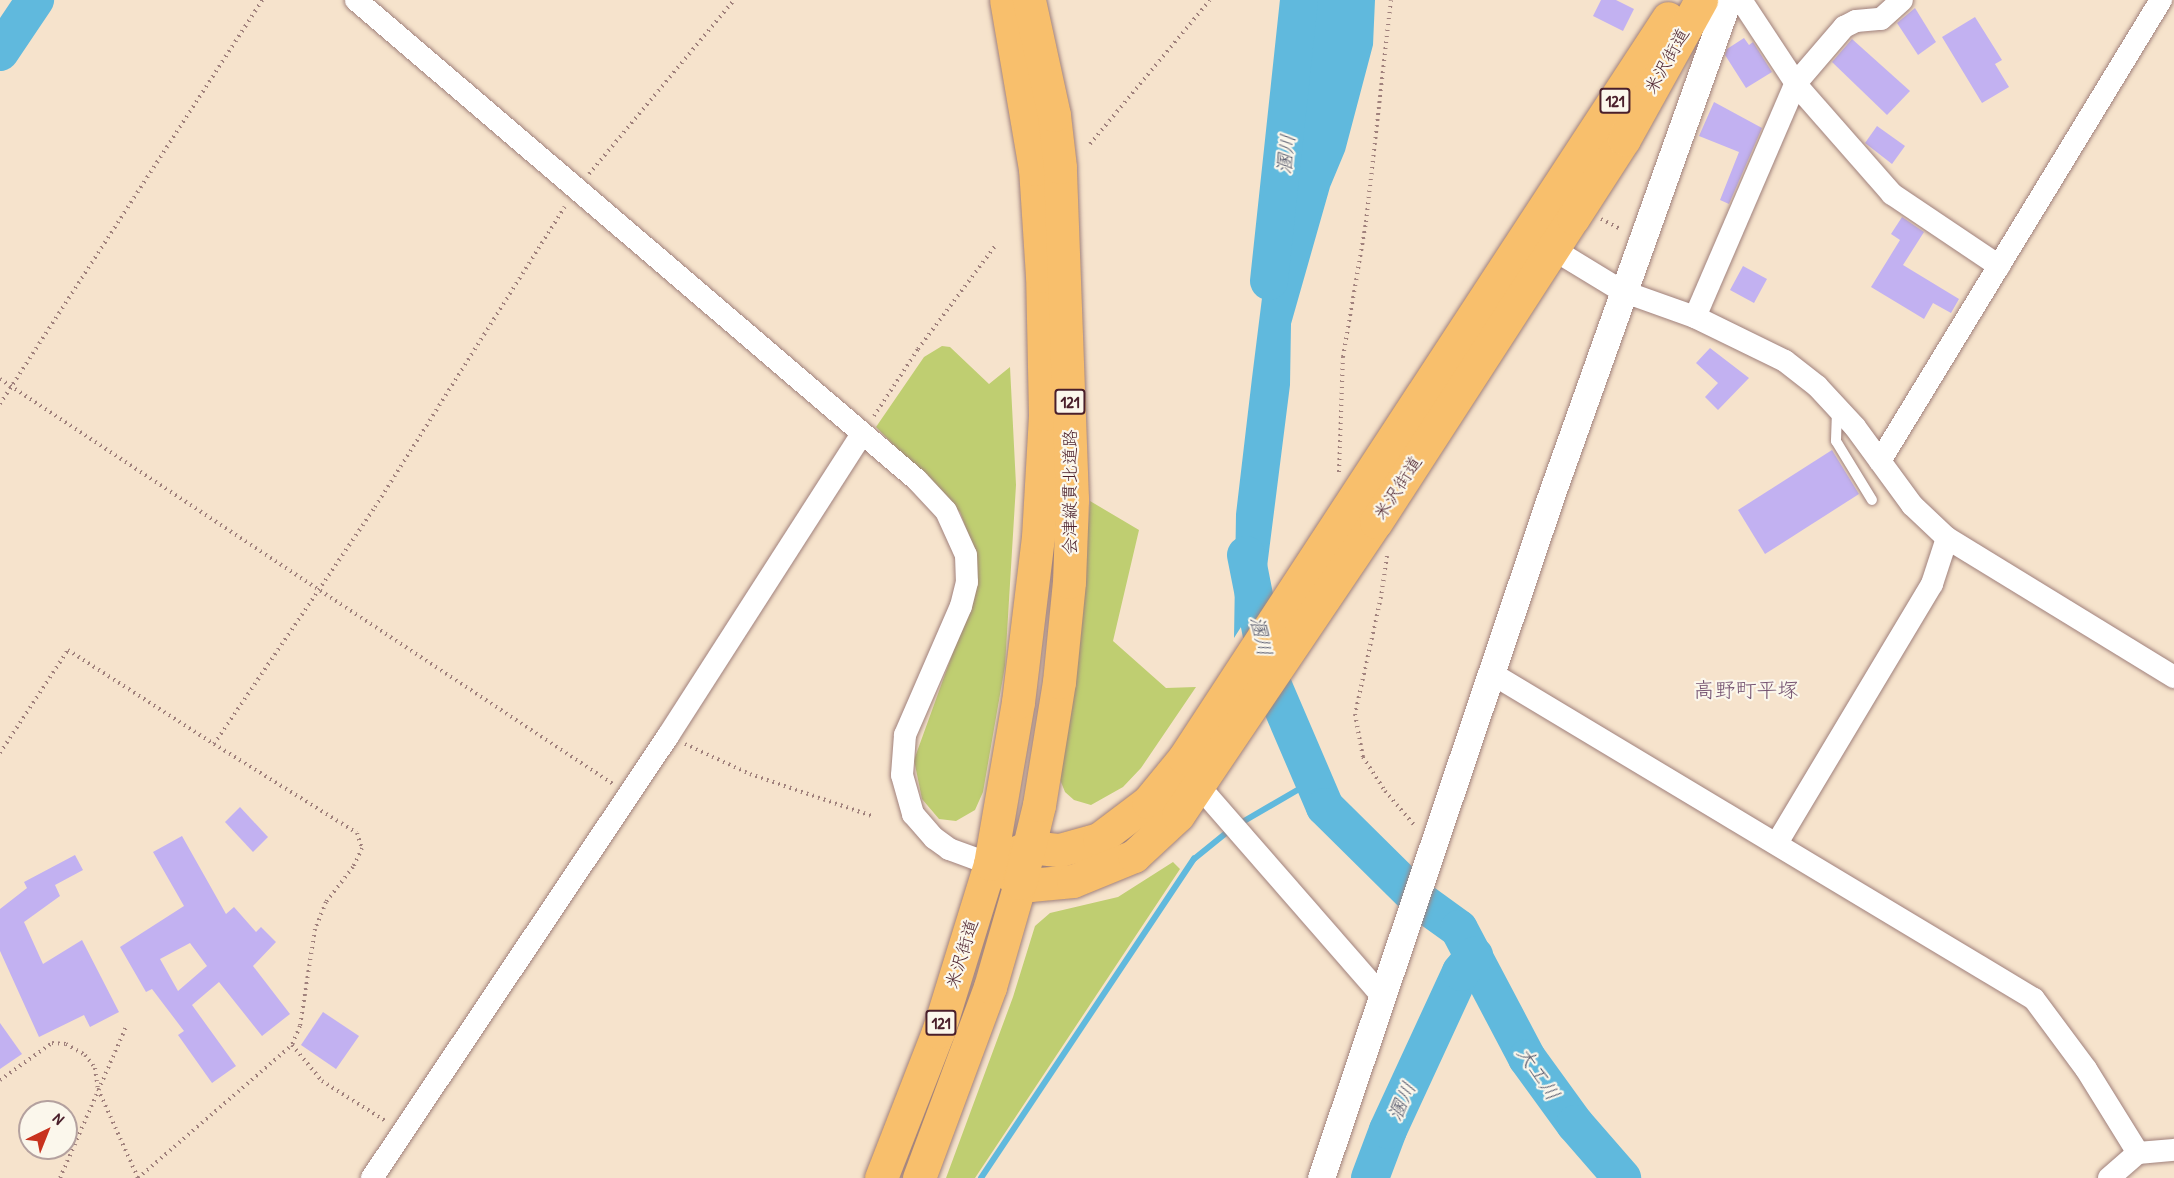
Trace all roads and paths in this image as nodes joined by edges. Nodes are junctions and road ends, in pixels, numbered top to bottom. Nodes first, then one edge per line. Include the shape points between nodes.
1 (262, 0) edge
2 (356, 0) edge
3 (734, 0) edge
4 (1006, 0) edge
5 (1029, 0) edge
6 (1210, 0) edge
7 (1391, 0) edge
8 (1679, 0) edge
9 (1701, 0) edge
10 (1728, 0) edge
11 (1741, 0) edge
12 (1902, 0) edge
13 (2161, 0) edge
14 (1796, 83) junction
15 (1090, 144) dead end
16 (577, 188) junction
17 (1596, 216) dead end
18 (1641, 239) junction
19 (1541, 242) junction
20 (995, 246) dead end
21 (1999, 266) junction
22 (1622, 291) junction
23 (1695, 317) junction
24 (0, 379) edge
25 (12, 387) junction
26 (0, 404) edge
27 (1837, 408) junction
28 (862, 434) junction
29 (1880, 461) junction
30 (1872, 500) dead end
31 (1352, 504) junction
32 (1947, 538) junction
33 (1386, 545) dead end
34 (319, 590) junction
35 (1304, 603) junction
36 (1491, 673) junction
37 (2174, 677) edge
38 (668, 736) junction
39 (214, 744) junction
40 (0, 753) edge
41 (1195, 774) junction
42 (628, 794) junction
43 (872, 816) dead end
44 (1778, 843) junction
45 (1435, 844) junction
46 (1029, 847) junction
47 (990, 864) junction
48 (1020, 883) junction
49 (1381, 994) junction
50 (127, 1024) dead end
51 (292, 1045) junction
52 (0, 1080) edge
53 (98, 1089) junction
54 (403, 1132) junction
55 (2174, 1150) edge
56 (2138, 1153) junction
57 (60, 1178) edge
58 (138, 1178) edge
59 (372, 1178) edge
60 (881, 1178) edge
61 (919, 1178) edge
62 (1321, 1178) edge
63 (2109, 1178) edge

1 - 25 path
2 - 16 street
3 - 16 path
4 - 47 highway, 会津縦貫北道路 / 121 via 1035,170 1045,414 1038,537 1018,702
5 - 46 highway, 会津縦貫北道路 / 121 via 1054,115 1060,167 1072,499 1059,682
6 - 15 path
7 - 31 path via 1375,153 1343,357 1336,466
8 - 19 highway, 米沢街道 / 121
9 - 19 highway, 米沢街道 / 121 via 1624,139
10 - 18 street
11 - 14 street
12 - 14 street via 1881,19 1856,21 1844,27
13 - 21 street
14 - 21 street via 1892,194
14 - 23 street
16 - 28 street
16 - 34 path
17 - 18 path
18 - 22 street
19 - 22 street
19 - 31 highway, 米沢街道 / 121
19 - 35 highway, 米沢街道 / 121
20 - 28 path via 918,349
21 - 29 street
22 - 23 street
22 - 36 street
23 - 27 street via 1785,361
24 - 25 path
25 - 26 path
25 - 34 path
27 - 29 street
27 - 30 lane via 1836,441
28 - 38 street
28 - 47 street via 938,502 958,530 966,555 967,582 961,606 905,735 902,775 913,814 934,838 950,849
29 - 32 street via 1912,505
31 - 35 highway, 米沢街道 / 121
32 - 37 street
32 - 44 street via 1932,584
33 - 45 path via 1385,577 1355,714 1363,757 1417,828
34 - 39 path
34 - 42 path
35 - 41 highway, 米沢街道 / 121
36 - 44 street
36 - 45 street
38 - 42 street
38 - 43 path via 750,774
39 - 40 path via 68,650
39 - 51 path via 357,833 362,849 326,902 315,929 300,1026
41 - 46 highway, 米沢街道 / 121 via 1148,802 1099,839 1060,850
41 - 48 highway, 米沢街道 / 121 via 1178,815 1134,856 1073,881
41 - 49 street
42 - 54 street
44 - 56 street via 2034,999 2080,1060
45 - 49 street
46 - 47 highway, 米沢街道 / 121
46 - 48 highway, 121
47 - 48 highway
47 - 60 highway, 米沢街道 / 121 via 938,1032
48 - 61 highway, 米沢街道 / 121 via 990,987
49 - 62 street
50 - 53 path
51 - 54 path via 322,1081
51 - 58 path
52 - 53 path via 52,1043 66,1044 85,1055 95,1068
53 - 57 path
53 - 58 path
54 - 59 street
55 - 56 street
56 - 63 street

